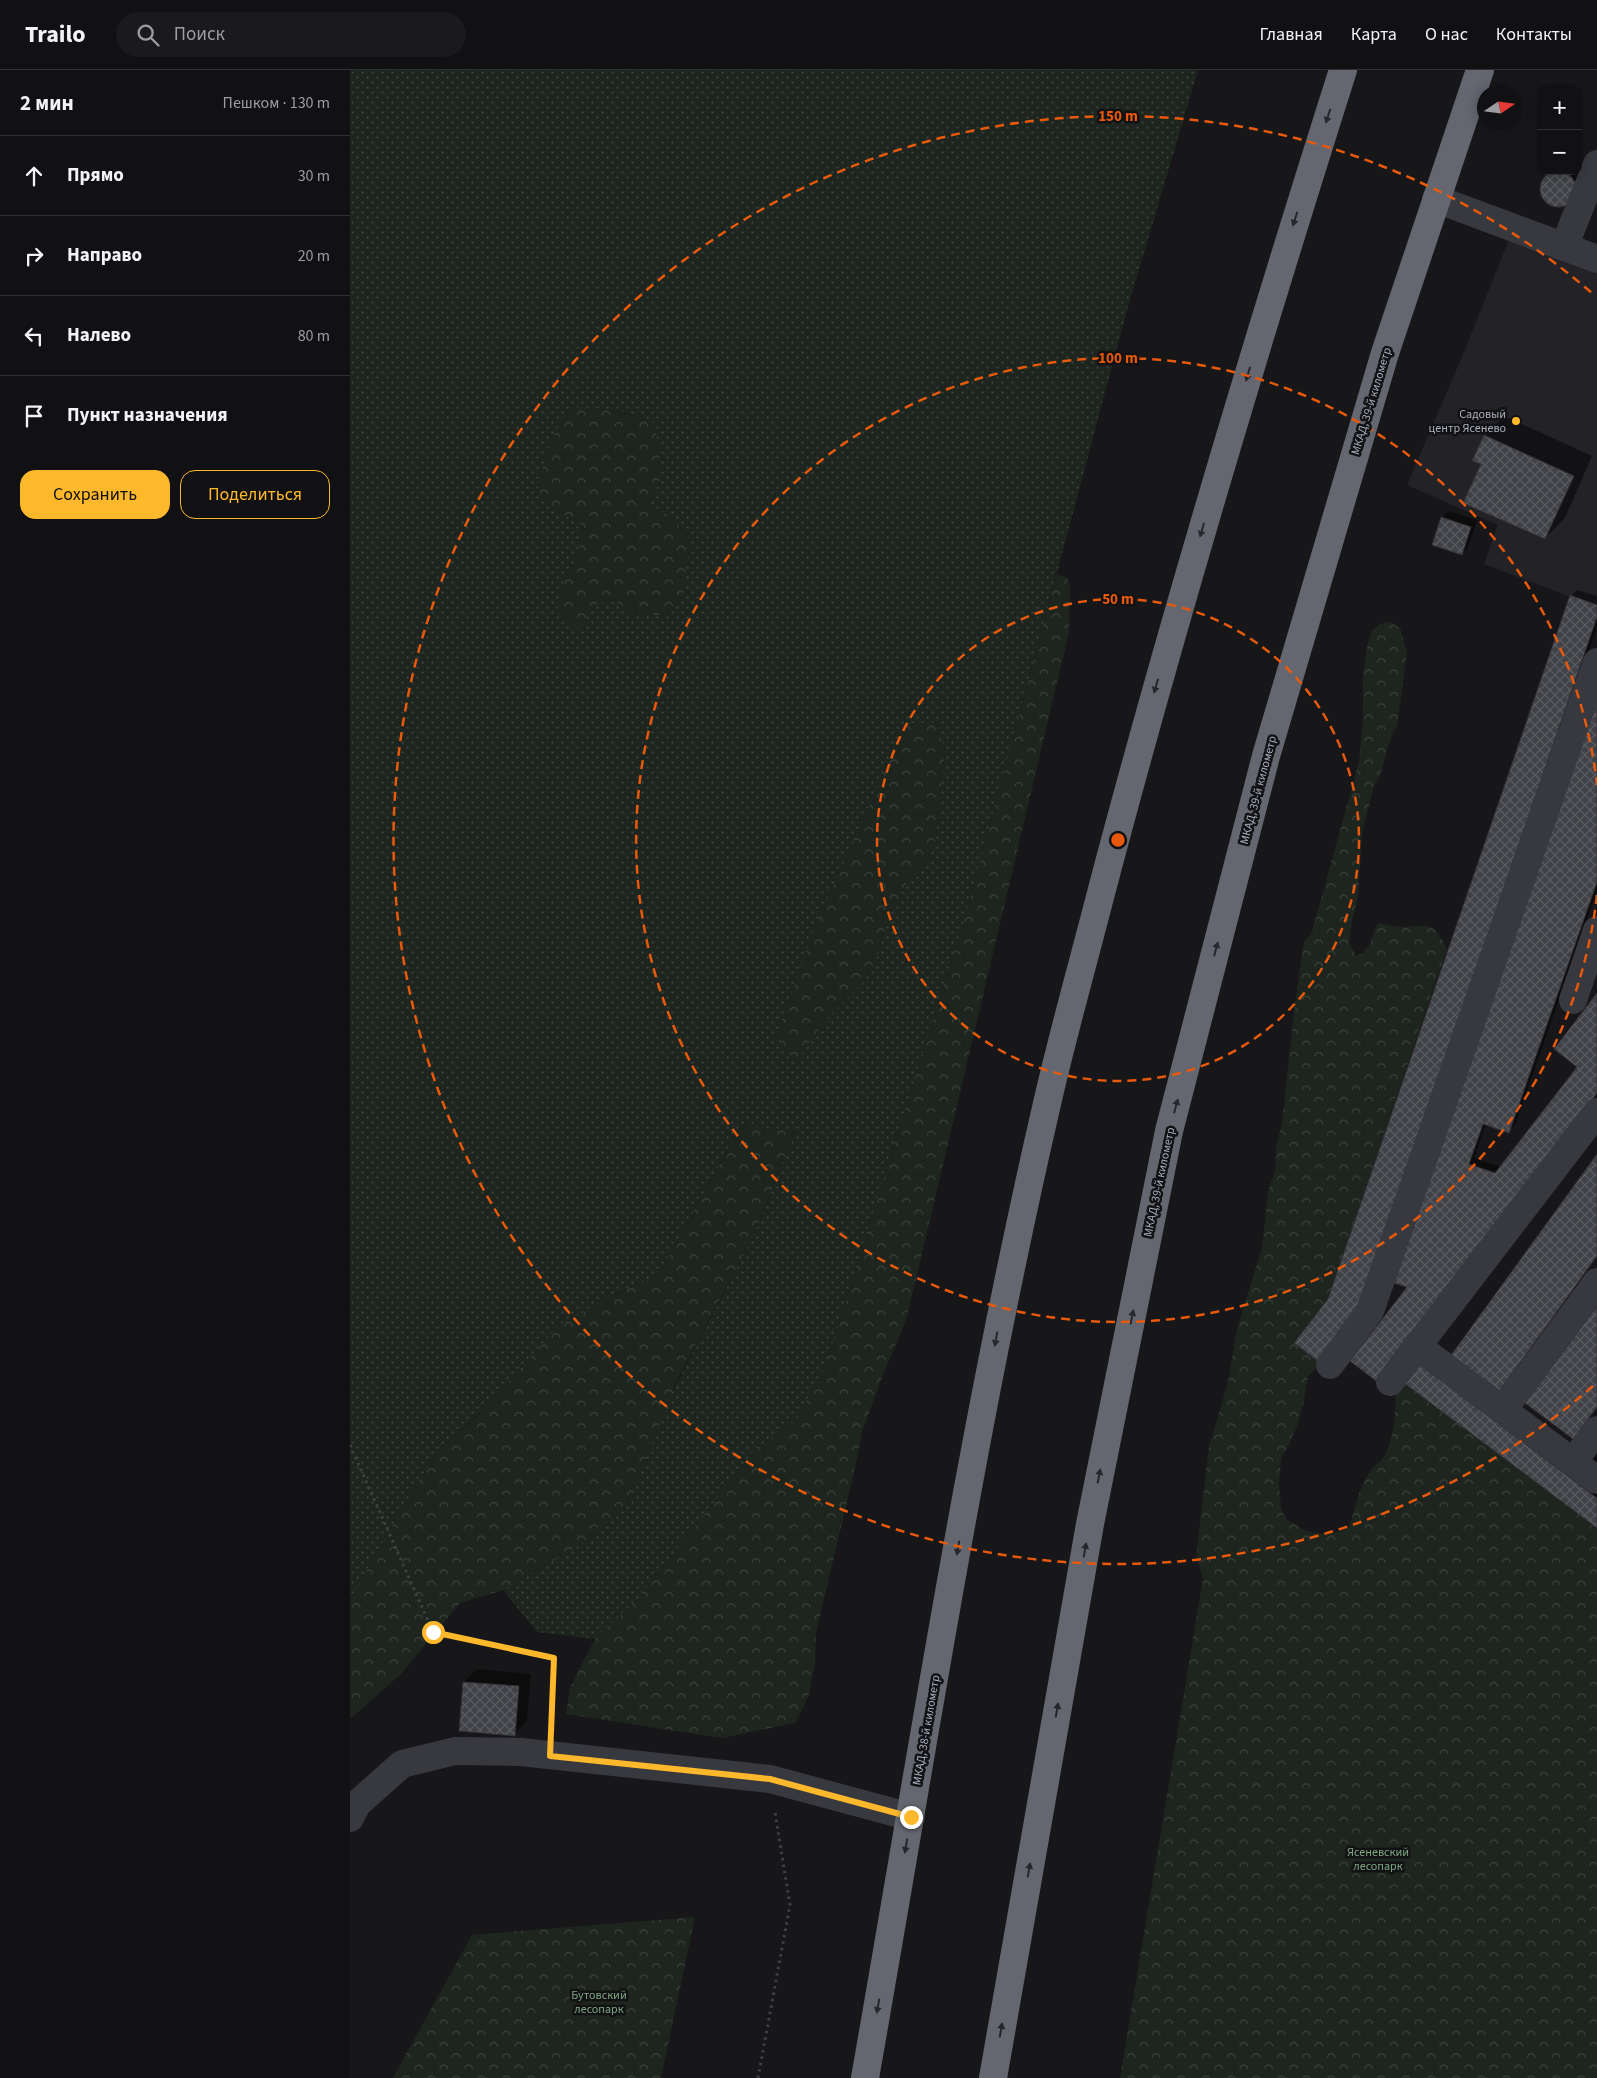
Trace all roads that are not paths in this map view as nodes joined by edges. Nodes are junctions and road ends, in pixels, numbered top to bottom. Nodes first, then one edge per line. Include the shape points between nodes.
1 (1342, 70) edge
2 (1480, 70) edge
3 (1597, 164) edge
4 (1436, 199) junction
5 (1564, 247) junction
6 (1597, 259) edge
7 (1597, 662) edge
8 (1597, 930) edge
9 (1573, 1000) dead end
10 (1597, 1112) edge
11 (1597, 1282) edge
12 (1417, 1346) junction
13 (1330, 1365) dead end
14 (1390, 1382) dead end
15 (1503, 1410) junction
16 (1597, 1430) edge
17 (1573, 1462) junction
18 (1597, 1480) edge
19 (911, 1817) junction
20 (350, 1818) edge
21 (865, 2078) edge
22 (993, 2078) edge

1 -> 19 highway, МКАД, 38-й километр via 1265,316 1143,732 1047,1102 1005,1291
2 - 4 highway, МКАД, 39-й километр
3 - 5 street
4 - 5 street
22 -> 4 highway, МКАД, 39-й километр via 1090,1524 1169,1131 1266,756 1385,353
5 - 6 street
7 - 13 street via 1370,1312
8 - 9 street
10 - 12 street
11 - 15 street
12 - 14 street
12 - 15 street
15 - 17 street
16 - 17 street
17 - 18 street
19 - 20 street via 770,1779 521,1752 455,1751 402,1764 357,1804
19 -> 21 highway, МКАД, 38-й километр

